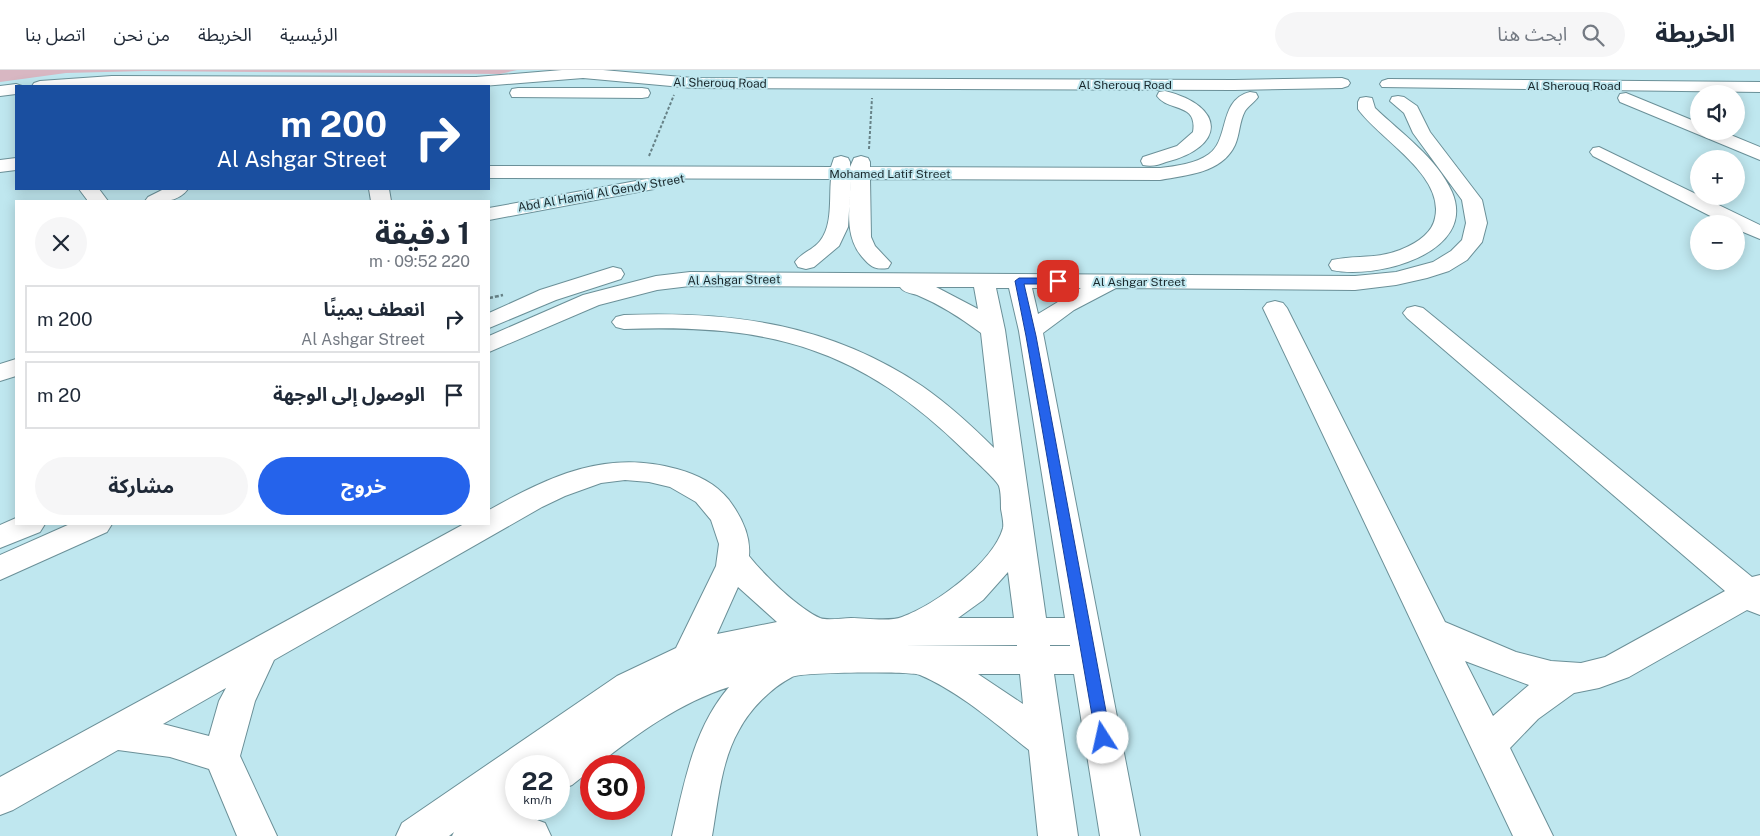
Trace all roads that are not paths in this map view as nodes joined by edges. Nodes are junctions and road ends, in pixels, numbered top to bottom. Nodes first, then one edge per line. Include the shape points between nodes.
1 (270, 70) edge
2 (918, 70) edge
3 (1040, 70) edge
4 (1239, 70) edge
5 (1471, 70) edge
6 (553, 72) edge
7 (614, 72) edge
8 (1344, 78) edge
9 (256, 81) junction
10 (893, 84) junction
11 (54, 85) edge
12 (1082, 85) junction
13 (1489, 85) junction
14 (1387, 86) junction
15 (1760, 86) edge
16 (15, 89) edge
17 (1171, 90) junction
18 (0, 91) edge
19 (490, 93) edge
20 (546, 93) junction
21 (595, 93) junction
22 (1250, 96) junction
23 (15, 98) edge
24 (1626, 98) junction
25 (1690, 98) edge
26 (1745, 99) edge
27 (1760, 99) edge
28 (0, 100) edge
29 (1354, 100) junction
30 (1690, 125) edge
31 (1727, 140) edge
32 (1599, 152) dead end
33 (1760, 154) edge
34 (490, 161) edge
35 (15, 164) edge
36 (0, 166) edge
37 (855, 167) junction
38 (490, 172) edge
39 (714, 173) junction
40 (786, 173) junction
41 (15, 174) edge
42 (0, 176) edge
43 (176, 190) edge
44 (840, 196) junction
45 (157, 200) edge
46 (490, 214) edge
47 (1760, 233) edge
48 (806, 262) junction
49 (884, 271) junction
50 (1199, 273) junction
51 (984, 281) junction
52 (1019, 281) junction
53 (1117, 282) junction
54 (1275, 308) dead end
55 (1416, 313) dead end
56 (495, 318) edge
57 (624, 322) dead end
58 (993, 330) junction
59 (1030, 331) junction
60 (519, 332) junction
61 (490, 345) edge
62 (15, 353) edge
63 (0, 359) edge
64 (15, 367) edge
65 (0, 373) edge
66 (1012, 481) junction
67 (490, 523) edge
68 (28, 525) edge
69 (95, 525) edge
70 (486, 525) edge
71 (1018, 528) junction
72 (0, 537) edge
73 (733, 559) junction
74 (0, 568) edge
75 (1756, 594) edge
76 (1433, 631) junction
77 (816, 632) junction
78 (913, 645) junction
79 (1033, 646) junction
80 (1087, 646) junction
81 (262, 650) junction
82 (689, 656) junction
83 (789, 660) junction
84 (1568, 678) junction
85 (114, 733) junction
86 (1046, 742) junction
87 (1489, 747) junction
88 (222, 756) junction
89 (570, 765) edge
90 (0, 797) edge
91 (505, 812) edge
92 (473, 835) edge
93 (259, 836) edge
94 (416, 836) edge
95 (531, 836) edge
96 (692, 836) edge
97 (1058, 836) edge
98 (1120, 836) edge
99 (1533, 836) edge

1 - 9 street
2 - 10 street
3 - 12 street
4 - 17 street
5 - 13 street
6 - 7 street, Al Sherouq Road
6 - 9 street, Al Sherouq Road via 476,82
6 - 20 street via 544,86
7 - 10 street, Al Sherouq Road via 674,82
7 - 21 street via 607,86
8 - 17 street, Al Sherouq Road
8 - 29 street via 1340,88
9 - 11 street, Al Sherouq Road via 112,81
10 - 12 street, Al Sherouq Road
12 - 17 street, Al Sherouq Road
13 - 14 street, Al Sherouq Road
13 - 15 street, Al Sherouq Road
14 - 24 street, Al Sherouq Road
14 - 29 street, Al Sherouq Road via 1384,103
14 - 50 street, Al Ashgar Street via 1411,110 1422,133 1468,194 1478,224 1469,246 1444,265 1381,281 1354,283
16 - 18 street
17 - 21 street, Al Sherouq Road
17 - 22 street, Al Sherouq Road
17 - 37 street, Mohamed Latif Street via 1201,117 1204,126 1202,136 1193,145 1161,159 1114,163
19 - 20 street, Al Sherouq Road
20 - 21 street, Al Sherouq Road
22 - 29 street, Al Sherouq Road
22 - 37 street, Mohamed Latif Street via 1234,113 1227,142 1220,154 1185,170 1132,175
23 - 28 street
24 - 25 street, Al Sherouq Road
24 - 30 street
26 - 27 street
29 - 50 street, Al Ashgar Street via 1414,154 1446,199 1449,213 1446,226 1436,238 1406,255 1373,263
31 - 33 street
32 - 47 street
34 - 37 street, Mohamed Latif Street
35 - 36 street
37 - 40 street, Mohamed Latif Street
37 - 44 street
37 - 49 street via 862,242
38 - 39 street, Mohamed Latif Street
39 - 40 street, Mohamed Latif Street
39 - 46 street, Abd Al Hamid Al Gendy Street
40 - 44 street
41 - 42 street
43 - 45 street
44 - 48 street via 835,236
48 - 49 street, Al Ashgar Street
48 - 56 street, Al Ashgar Street via 686,262 652,266 583,283
49 - 50 street, Al Ashgar Street
49 - 51 street, Al Ashgar Street
49 - 58 street via 945,300
49 - 60 street, Al Ashgar Street via 656,283 591,300
50 - 53 street, Al Ashgar Street
51 - 52 street, Al Ashgar Street
51 - 58 street
52 - 53 street, Al Ashgar Street
52 - 59 street
53 - 59 street via 1070,302
54 - 76 street
55 - 75 street
56 - 60 street
57 - 66 street via 705,320 744,324 791,334 853,356 885,372 915,393
58 - 66 street
59 - 80 street
60 - 61 street, Al Ashgar Street
62 - 63 street
64 - 65 street
66 - 71 street
67 - 73 street via 548,490 576,479 606,472 664,474 689,483 710,496 724,514 733,535
68 - 72 street
69 - 74 street
70 - 81 street
71 - 78 street via 1002,558 978,587 945,611
71 - 79 street
73 - 77 street via 768,598
73 - 82 street
75 - 84 street via 1610,670 1587,677
76 - 84 street via 1499,660
76 - 87 street
77 - 78 street
77 - 82 street via 774,634 731,642
78 - 79 street
78 - 83 street
78 - 86 street
79 - 80 street
79 - 86 street
80 - 98 street
81 - 85 street
81 - 88 street via 237,701
82 - 94 street via 629,686
83 - 89 street via 713,677 676,693 640,714
83 - 96 street via 738,698 721,725 709,756
84 - 87 street via 1524,707
85 - 88 street via 170,741
85 - 90 street
86 - 97 street
87 - 99 street
88 - 93 street
91 - 92 street
92 - 95 street

